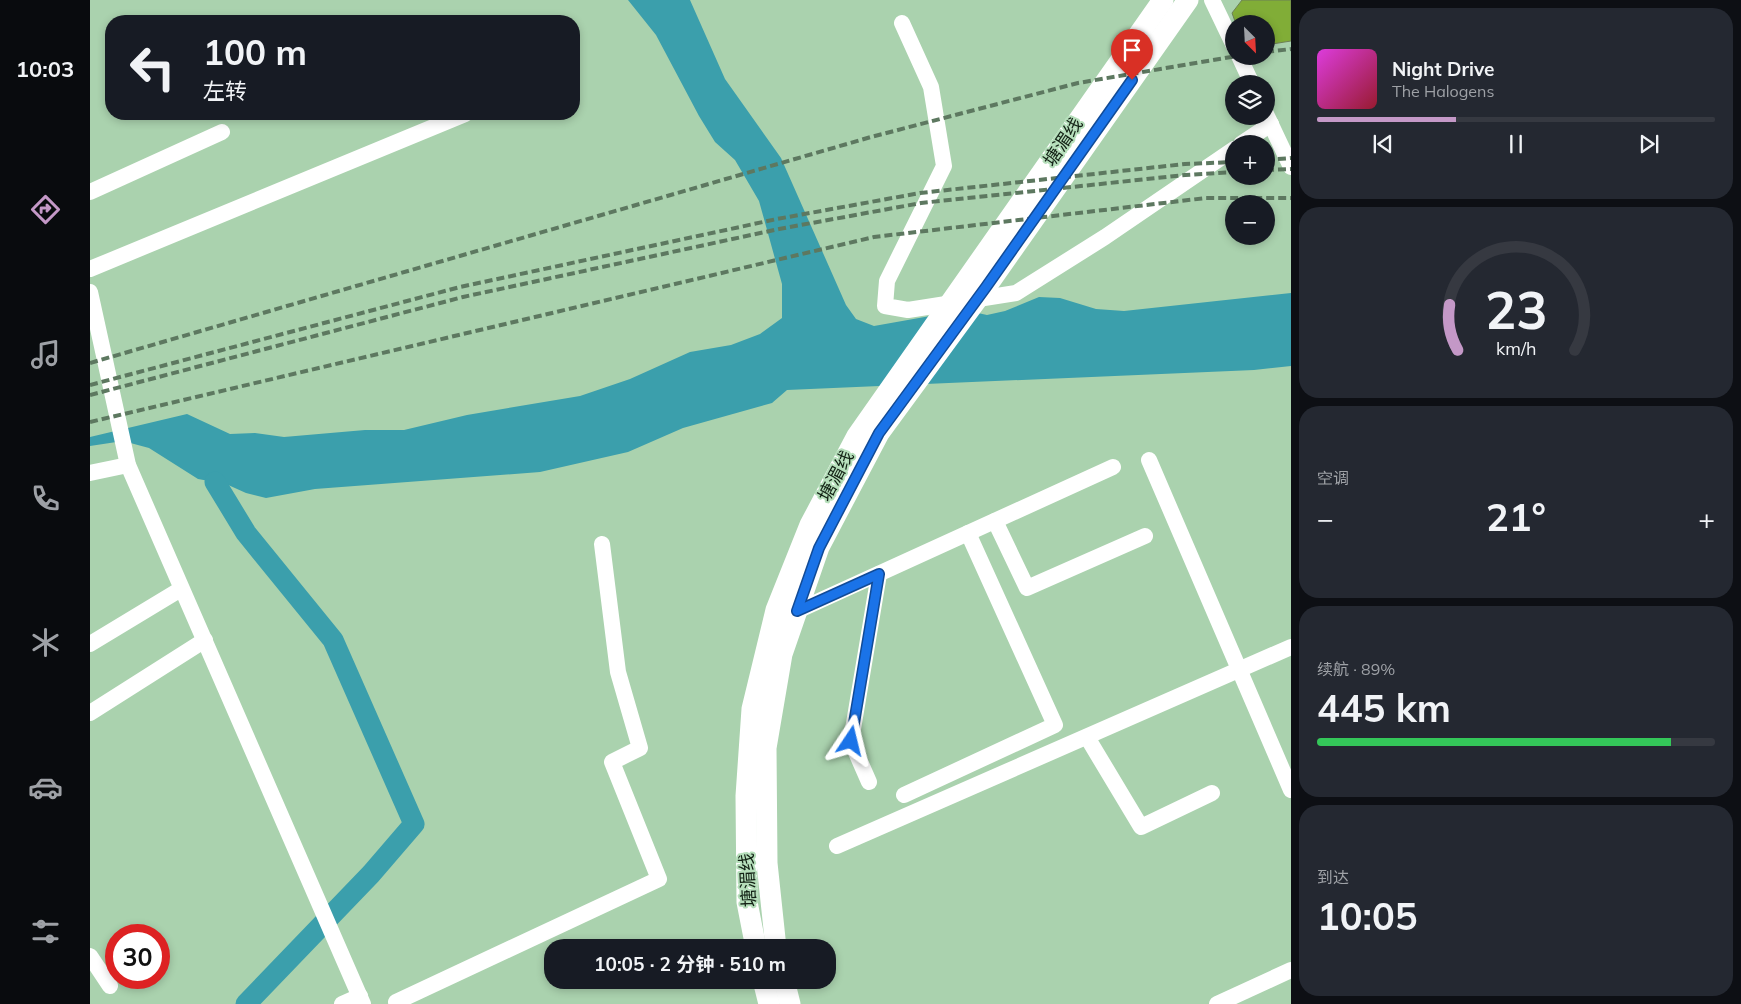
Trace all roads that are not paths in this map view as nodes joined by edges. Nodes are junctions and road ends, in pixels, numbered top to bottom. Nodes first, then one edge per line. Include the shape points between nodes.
1 (1163, 0) edge
2 (1188, 0) edge
3 (1212, 0) edge
4 (902, 23) dead end
5 (1225, 27) edge
6 (450, 120) edge
7 (1263, 125) edge
8 (1272, 125) edge
9 (222, 132) dead end
10 (1252, 135) edge
11 (1225, 155) edge
12 (1291, 167) edge
13 (90, 192) edge
14 (90, 269) edge
15 (976, 286) junction
16 (90, 292) edge
17 (95, 343) edge
18 (1149, 460) dead end
19 (128, 466) junction
20 (1113, 467) dead end
21 (90, 473) edge
22 (995, 521) junction
23 (968, 533) junction
24 (1145, 536) dead end
25 (602, 544) dead end
26 (879, 574) junction
27 (181, 590) junction
28 (797, 611) junction
29 (205, 640) junction
30 (90, 644) edge
31 (1291, 647) edge
32 (1240, 670) junction
33 (90, 713) edge
34 (1087, 737) junction
35 (868, 782) dead end
36 (1291, 790) edge
37 (1212, 793) dead end
38 (904, 795) dead end
39 (837, 846) dead end
40 (754, 939) edge
41 (775, 939) edge
42 (90, 956) edge
43 (1291, 970) edge
44 (105, 978) edge
45 (765, 989) edge
46 (786, 989) edge
47 (362, 1000) edge
48 (342, 1004) edge
49 (397, 1004) edge
50 (769, 1004) edge
51 (790, 1004) edge
52 (1217, 1004) edge

1 - 15 main road, 塘湄线
2 - 15 main road
3 - 5 street
4 - 11 street via 931,87 944,166 887,281 885,306 908,310 1016,293
6 - 14 street
7 - 10 street
8 - 12 street
9 - 13 street
15 - 28 main road via 879,433 819,548
15 - 40 main road, 塘湄线 via 857,436 810,525 776,610 752,709 746,796 747,902
16 - 17 street
17 - 19 street
18 - 32 street
19 - 21 street
19 - 27 street
20 - 22 street
22 - 23 street
22 - 24 street via 1028,588
23 - 26 street
23 - 38 street via 1056,726
25 - 49 street via 618,672 640,748 612,762 659,879
26 - 28 street
26 - 35 street via 851,741
27 - 29 street
27 - 30 street
28 - 41 main road via 782,654 766,748 767,862
29 - 33 street
29 - 47 street
31 - 32 street
32 - 34 street
32 - 36 street
34 - 37 street via 1141,827
34 - 39 street
42 - 44 street
43 - 52 street
45 - 50 main road
46 - 51 main road
47 - 48 street

